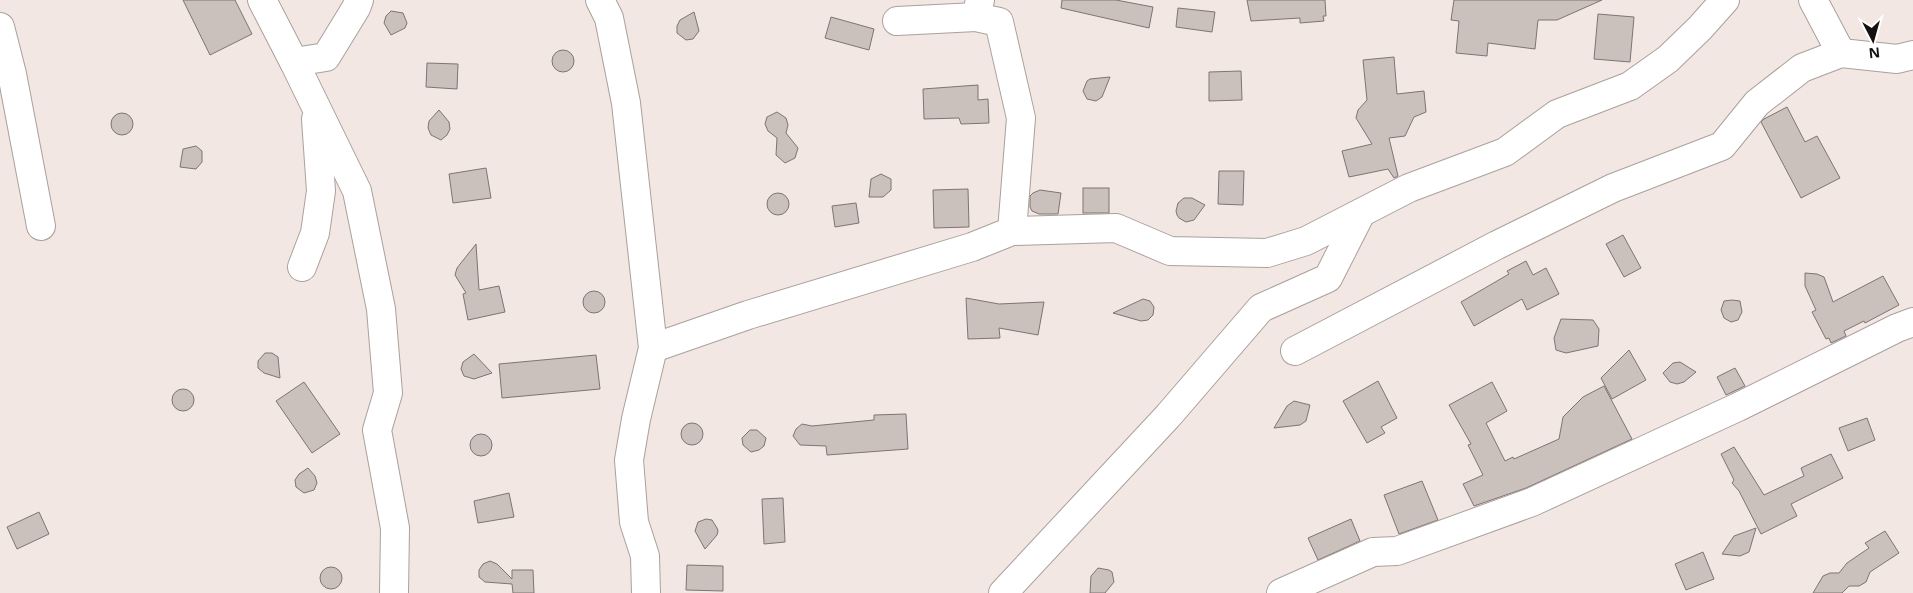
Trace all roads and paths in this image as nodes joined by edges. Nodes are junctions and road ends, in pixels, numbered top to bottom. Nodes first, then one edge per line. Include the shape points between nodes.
1 (262, 0) edge
2 (359, 0) edge
3 (600, 0) edge
4 (1725, 0) edge
5 (1813, 0) edge
6 (978, 9) edge
7 (897, 21) dead end
8 (0, 26) edge
9 (1841, 53) junction
10 (1913, 55) edge
11 (294, 62) junction
12 (315, 104) junction
13 (1361, 213) junction
14 (42, 226) dead end
15 (1012, 231) junction
16 (302, 267) dead end
17 (1913, 322) edge
18 (654, 348) junction
19 (1295, 351) dead end
20 (394, 593) edge
21 (646, 593) edge
22 (1003, 593) edge
23 (1282, 593) edge

1 - 11 street
2 - 11 street via 326,57
3 - 18 street via 609,18 626,102
4 - 13 street via 1668,59 1630,86 1557,114 1505,152 1409,188
5 - 9 street
6 - 7 street
6 - 15 street via 999,22 1021,118
8 - 14 street
9 - 10 street via 1897,59
9 - 19 street via 1802,68 1772,91 1757,103 1722,146 1596,197
11 - 12 street
12 - 16 street via 321,192 315,233
12 - 20 street via 357,191 381,308 388,393 378,430 394,528
13 - 15 street via 1306,241 1267,253 1170,251 1116,228
13 - 22 street via 1328,278 1261,308 1168,416
15 - 18 street via 972,247 748,315
17 - 23 street via 1532,502 1397,551 1373,552
18 - 21 street via 629,460 634,522 645,556

